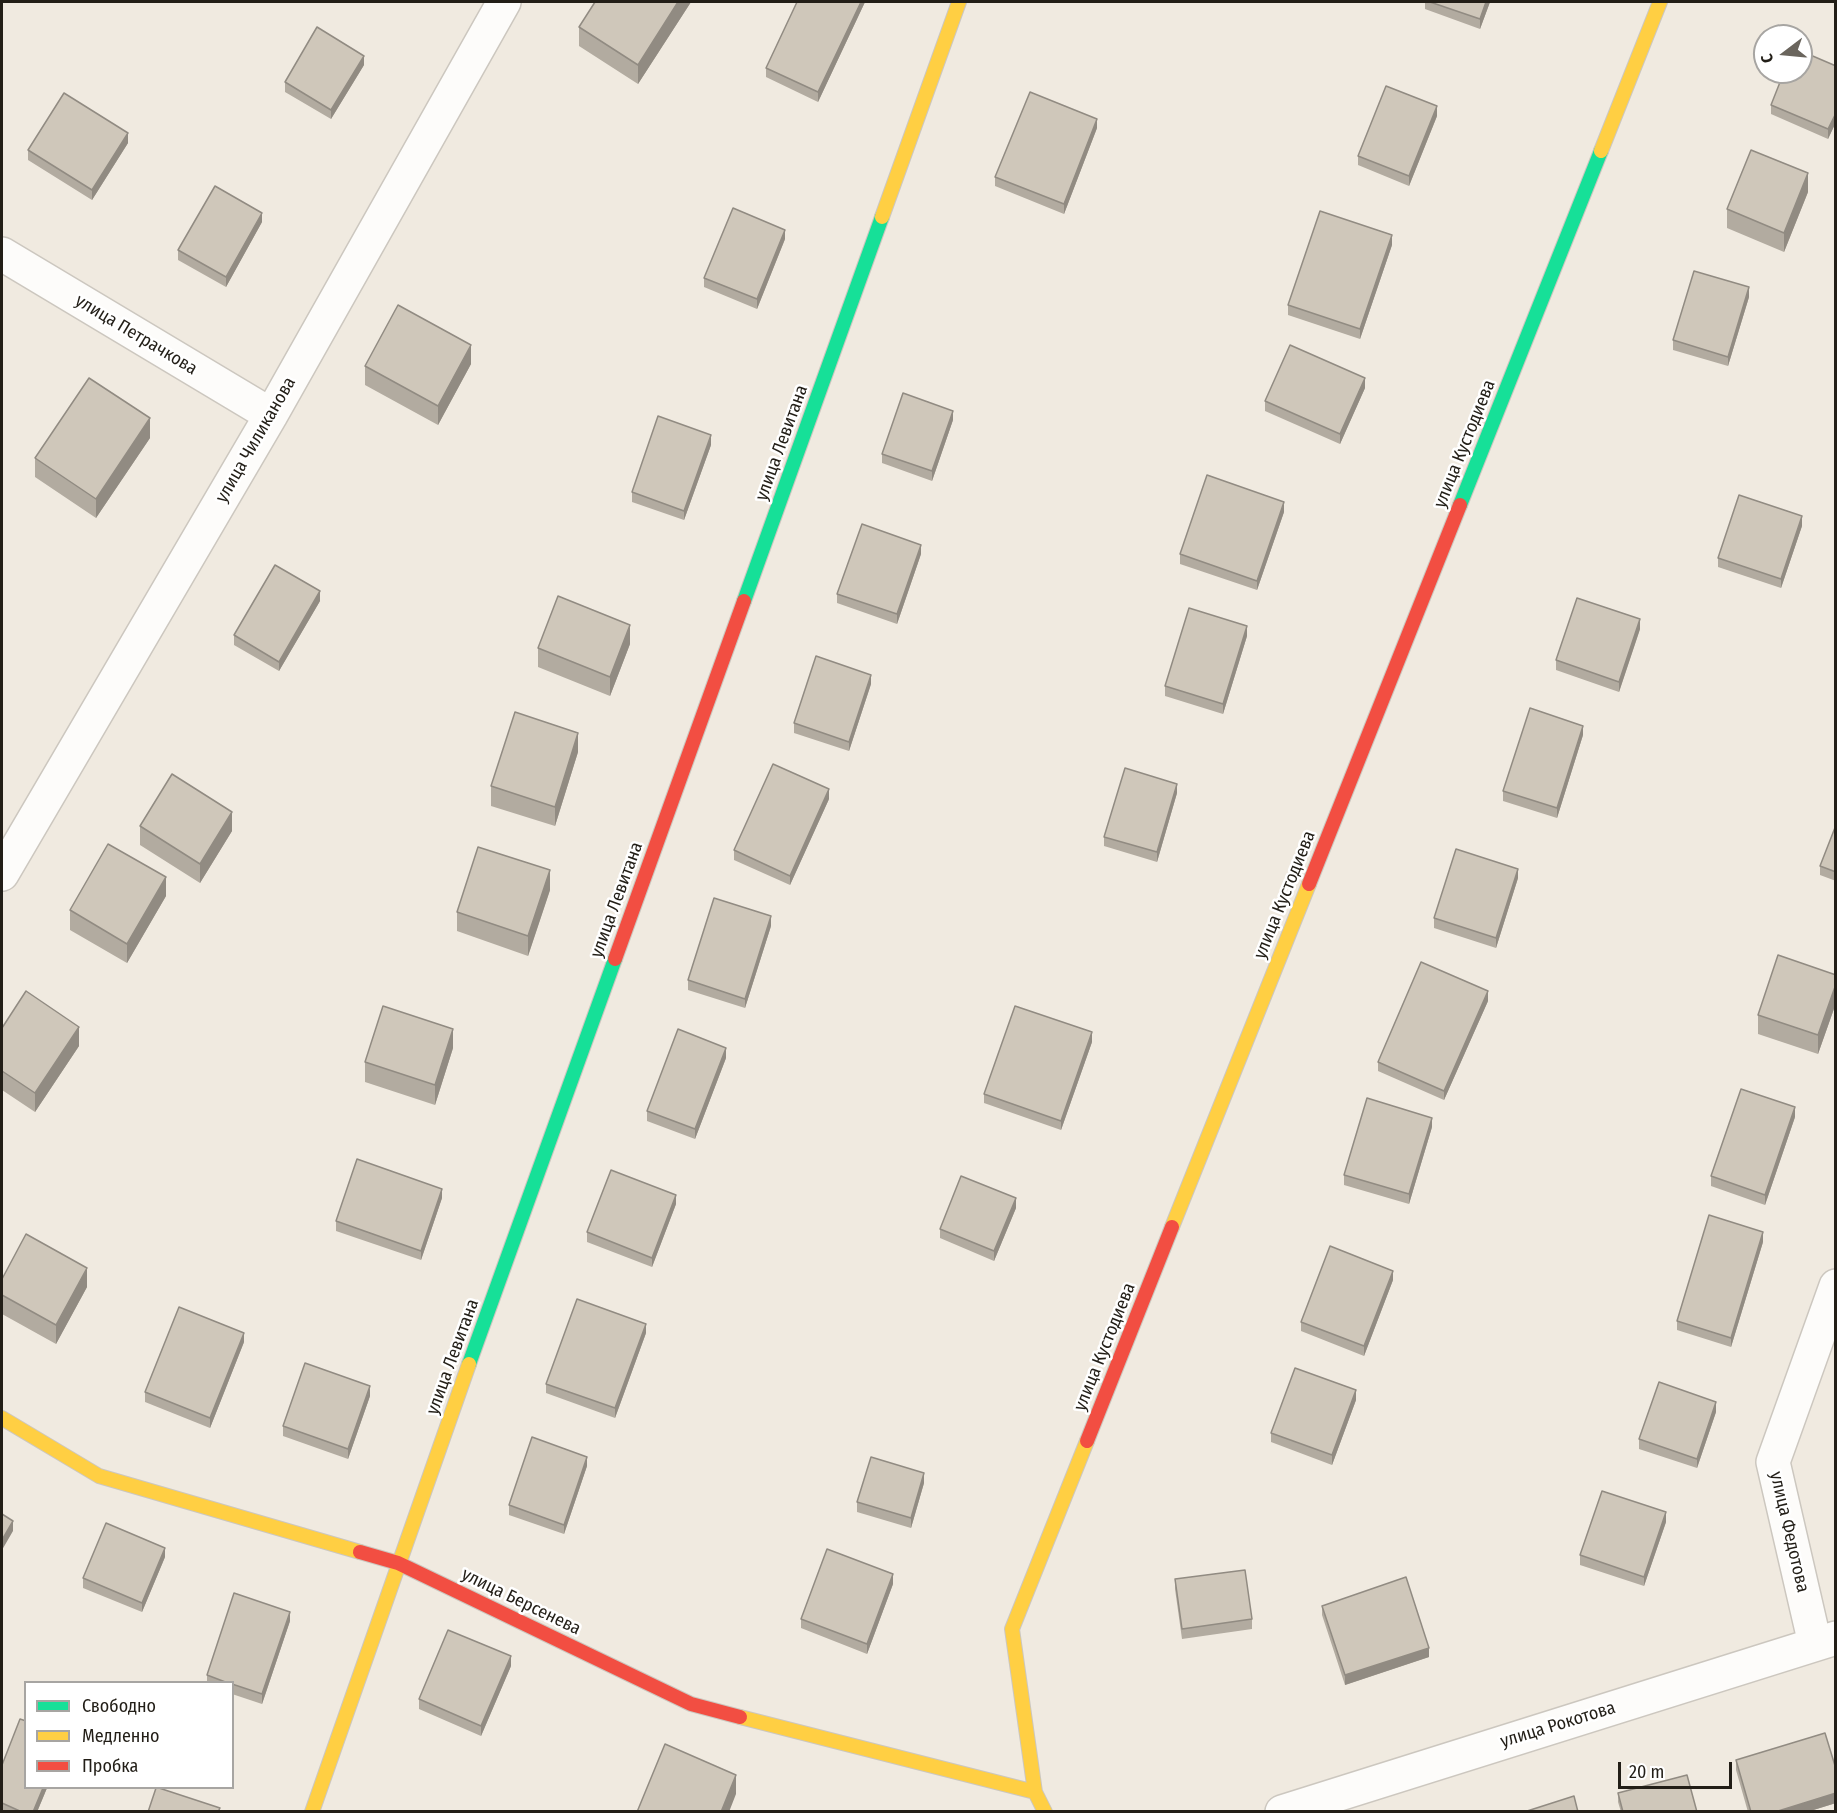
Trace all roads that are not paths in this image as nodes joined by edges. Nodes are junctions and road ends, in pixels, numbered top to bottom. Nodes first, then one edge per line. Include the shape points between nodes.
1 (504, 2) edge
2 (959, 2) edge
3 (1660, 2) edge
4 (2, 254) edge
5 (271, 415) junction
6 (2, 871) edge
7 (1836, 1286) edge
8 (2, 1418) edge
9 (398, 1563) junction
10 (1825, 1641) edge
11 (1035, 1792) junction
12 (312, 1812) edge
13 (1045, 1812) edge
14 (1282, 1812) edge

1 - 5 street, улица Чиликанова
2 - 9 street, улица Левитана
3 - 11 street, улица Кустодиева via 1012,1629
4 - 5 street, улица Петрачкова
5 - 6 street, улица Чиликанова
7 - 10 street, улица Федотова via 1773,1462
8 - 9 street, улица Берсенева via 99,1476
9 - 11 street, улица Берсенева via 691,1704
9 - 12 street, улица Левитана
10 - 14 street, улица Рокотова
11 - 13 street, улица Кустодиева

